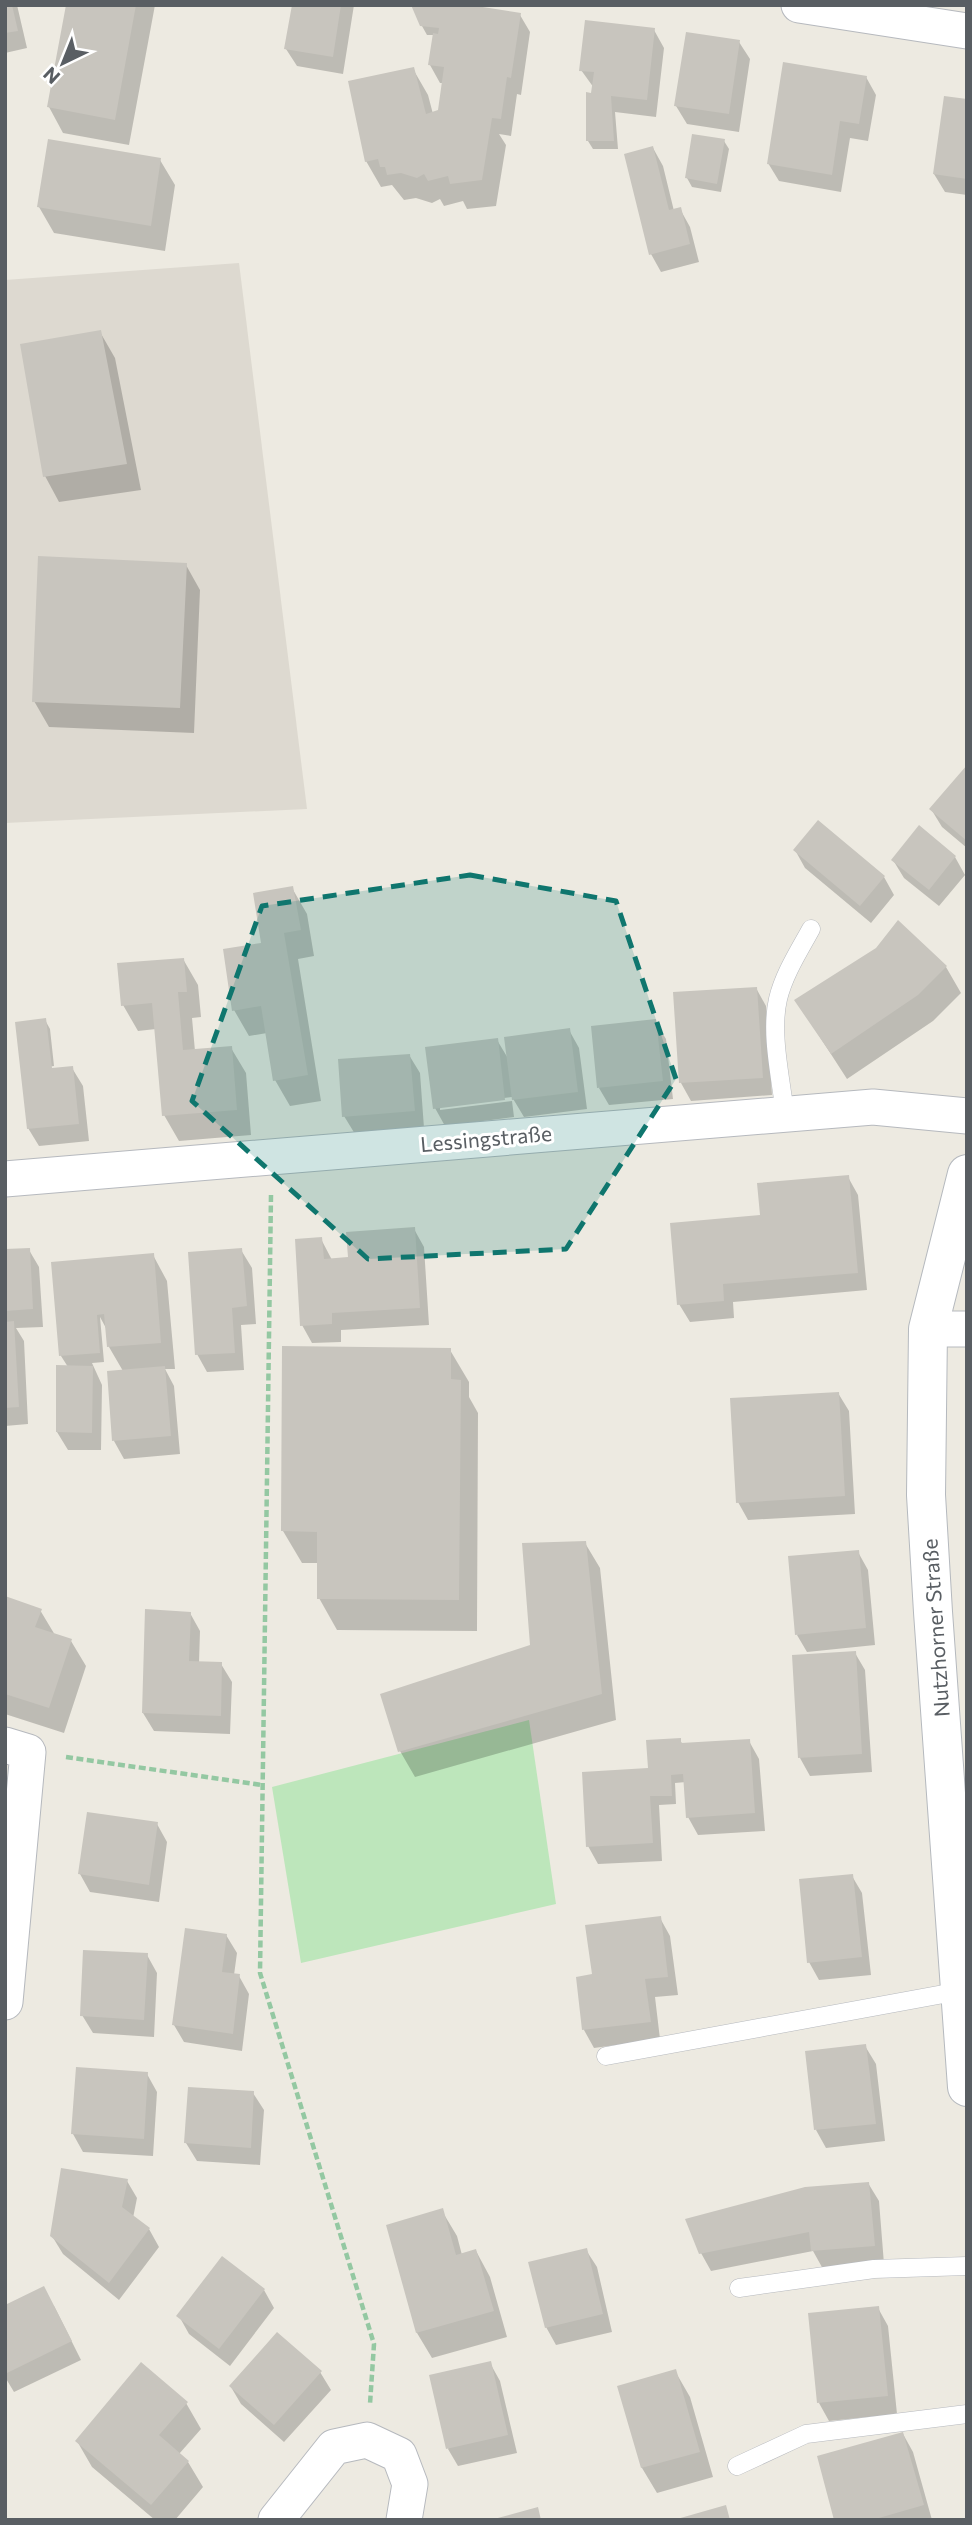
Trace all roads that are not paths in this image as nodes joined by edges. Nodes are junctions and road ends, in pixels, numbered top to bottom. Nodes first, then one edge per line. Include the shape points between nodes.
1 (799, 5) edge
2 (967, 31) edge
3 (811, 929) dead end
4 (785, 1114) junction
5 (967, 1116) edge
6 (967, 1174) edge
7 (5, 1179) edge
8 (928, 1329) junction
9 (967, 1329) edge
10 (17, 1749) edge
11 (955, 1759) edge
12 (960, 1991) junction
13 (5, 2002) edge
14 (965, 2036) edge
15 (606, 2056) dead end
16 (967, 2087) edge
17 (967, 2266) edge
18 (739, 2288) dead end
19 (967, 2414) edge
20 (737, 2466) dead end
21 (276, 2520) edge
22 (404, 2520) edge

1 - 2 street
3 - 4 lane via 778,1000 776,1040
4 - 5 street, Lessingstraße via 873,1107
4 - 7 street, Lessingstraße
6 - 8 main road, Nutzhorner Straße
8 - 9 street
8 - 11 main road, Nutzhorner Straße via 926,1495
10 - 13 street
11 - 12 main road, Nutzhorner Straße
12 - 14 main road, Nutzhorner Straße
12 - 15 lane
14 - 16 main road, Nutzhorner Straße
17 - 18 lane via 874,2269
19 - 20 lane via 806,2434
21 - 22 street via 334,2447 367,2440 399,2455 410,2484

